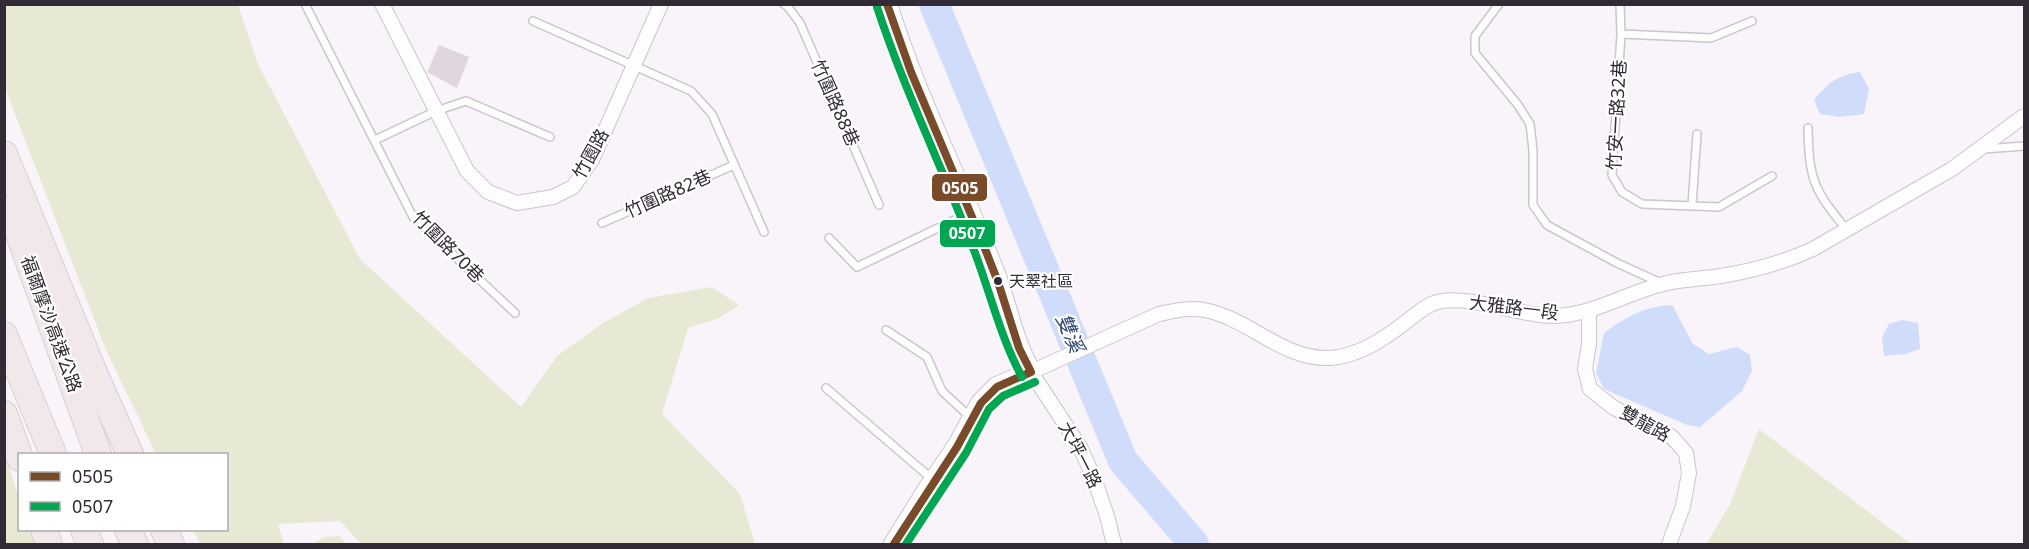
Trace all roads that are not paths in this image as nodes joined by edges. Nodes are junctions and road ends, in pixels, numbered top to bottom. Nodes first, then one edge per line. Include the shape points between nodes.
1 (305, 4) edge
2 (382, 4) edge
3 (661, 4) edge
4 (784, 4) edge
5 (887, 4) edge
6 (1499, 4) edge
7 (1620, 4) edge
8 (533, 21) dead end
9 (1752, 21) dead end
10 (1622, 34) junction
11 (634, 66) junction
12 (436, 111) junction
13 (2025, 116) edge
14 (1808, 128) dead end
15 (1697, 134) dead end
16 (550, 137) dead end
17 (375, 140) junction
18 (2025, 146) edge
19 (1978, 150) junction
20 (4, 154) edge
21 (734, 165) junction
22 (1772, 176) dead end
23 (4, 194) edge
24 (879, 205) dead end
25 (1692, 205) junction
26 (970, 213) junction
27 (602, 223) dead end
28 (1847, 230) junction
29 (764, 232) dead end
30 (829, 238) dead end
31 (1663, 284) junction
32 (1588, 310) junction
33 (515, 313) dead end
34 (886, 330) dead end
35 (4, 334) edge
36 (1039, 368) junction
37 (826, 388) dead end
38 (4, 414) edge
39 (972, 419) junction
40 (18, 453) edge
41 (53, 453) edge
42 (98, 453) edge
43 (130, 453) edge
44 (933, 481) junction
45 (894, 544) edge
46 (1114, 544) edge
47 (1670, 544) edge

1 - 17 lane, 竹圍路70巷
2 - 12 street, 竹園路
3 - 11 street, 竹園路
4 - 24 lane, 竹圍路88巷 via 800,23
5 - 26 street via 912,76
6 - 31 lane via 1475,36 1475,53 1530,124 1533,205 1547,225
7 - 10 lane, 竹安一路32巷
8 - 11 lane, 竹圍路82巷
9 - 10 lane, 竹安一路32巷 via 1711,38
10 - 25 lane, 竹安一路32巷 via 1612,175 1622,192 1642,204
11 - 12 street, 竹園路 via 592,160 573,187 553,198 517,203 488,192 467,171
11 - 21 lane, 竹圍路82巷 via 691,91 712,114
12 - 16 lane via 466,101
12 - 17 lane
13 - 19 street, 大雅路一段
14 - 28 lane via 1813,183
15 - 25 lane
17 - 33 lane, 竹圍路70巷 via 413,217
18 - 19 lane
19 - 28 street, 大雅路一段
20 - 43 highway
21 - 27 lane, 竹圍路82巷
21 - 29 lane, 竹圍路82巷
22 - 25 lane, 竹安一路32巷 via 1719,207
23 - 42 highway, 福爾摩沙高速公路
26 - 30 lane via 857,267
26 - 36 street via 994,270 1020,354
28 - 31 street, 大雅路一段 via 1795,258 1724,276
31 - 32 street, 大雅路一段
32 - 36 street, 大雅路一段 via 1554,316 1442,301 1424,308 1373,345 1330,358 1289,350 1223,315 1181,309 1159,314
32 - 47 street, 雙龍路 via 1590,344 1585,369 1590,389 1614,408 1672,436 1686,453 1689,473
34 - 39 lane via 927,357 942,391
35 - 41 highway
36 - 39 street via 997,387
36 - 46 street, 大坪一路 via 1080,447
37 - 44 lane
38 - 40 highway
39 - 44 street
44 - 45 street

